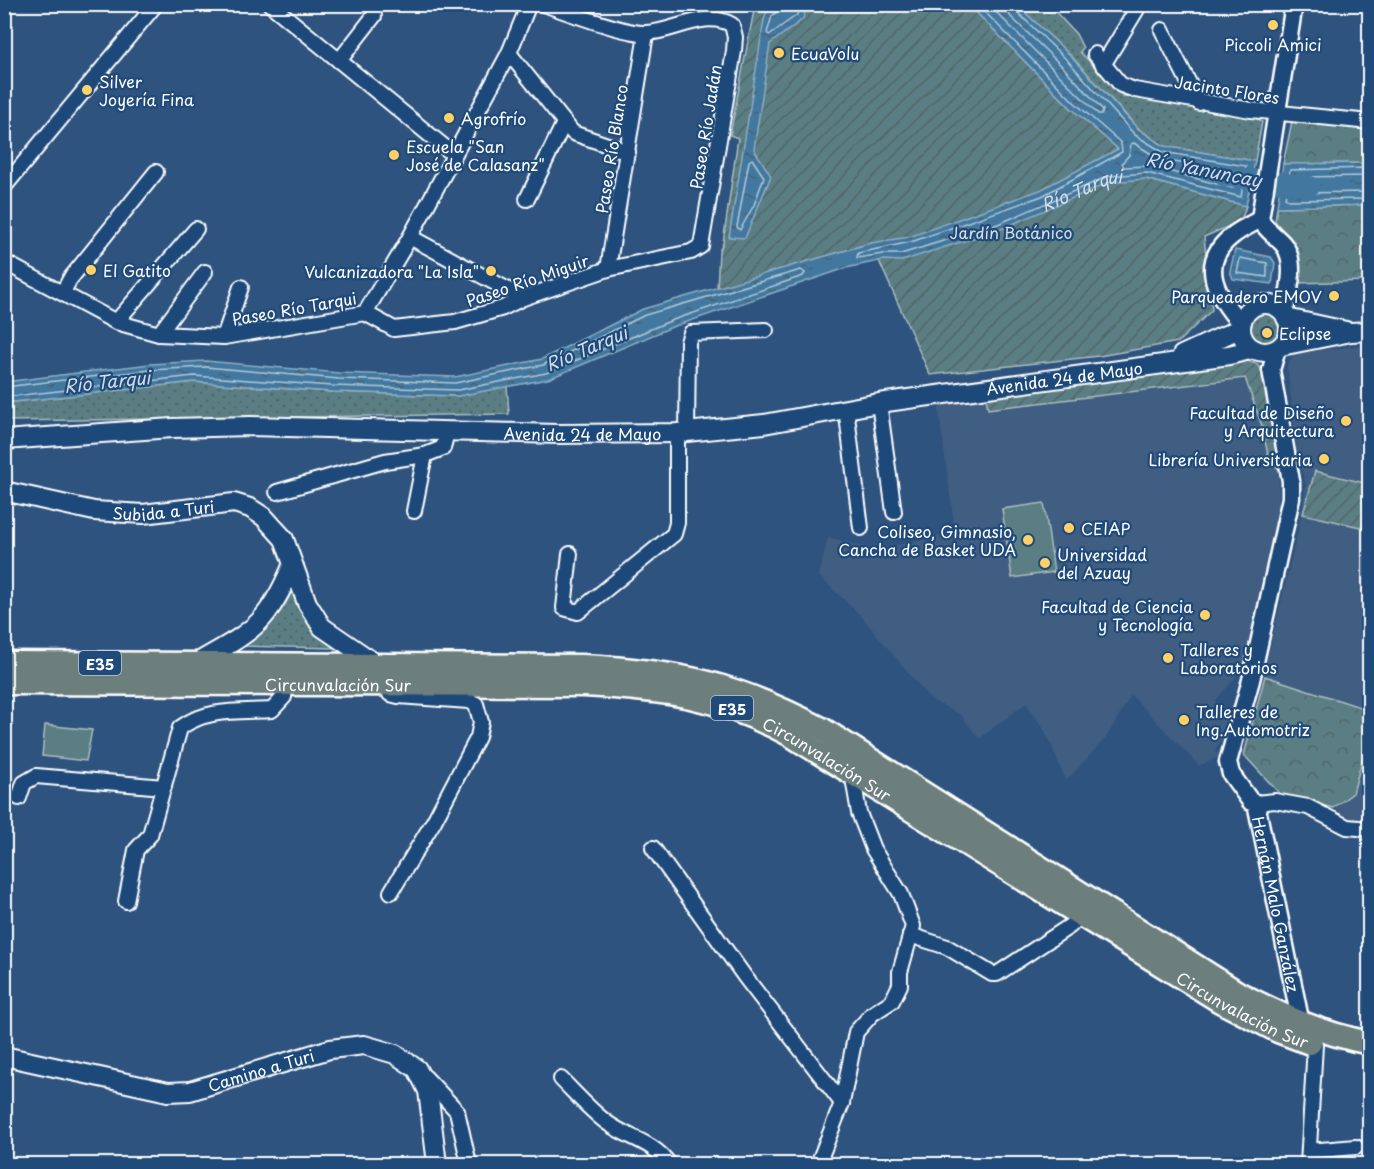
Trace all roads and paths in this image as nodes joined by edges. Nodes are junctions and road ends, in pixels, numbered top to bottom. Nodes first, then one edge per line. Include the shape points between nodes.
1 (156, 4) edge
2 (270, 4) edge
3 (529, 4) edge
4 (543, 4) edge
5 (1294, 4) edge
6 (1137, 9) dead end
7 (374, 16) dead end
8 (1162, 30) dead end
9 (646, 33) junction
10 (509, 53) junction
11 (339, 61) junction
12 (1199, 103) junction
13 (1275, 113) junction
14 (1370, 122) edge
15 (564, 123) junction
16 (628, 152) junction
17 (453, 154) junction
18 (156, 172) dead end
19 (4, 187) edge
20 (528, 199) dead end
21 (1260, 219) junction
22 (196, 229) dead end
23 (410, 237) junction
24 (701, 246) joint
25 (4, 262) edge
26 (608, 269) junction
27 (205, 272) dead end
28 (241, 288) dead end
29 (63, 292) junction
30 (523, 298) junction
31 (365, 313) junction
32 (1285, 316) junction
33 (116, 322) junction
34 (1242, 327) junction
35 (766, 330) dead end
36 (1370, 331) edge
37 (1351, 332) junction
38 (159, 334) junction
39 (224, 337) junction
40 (1279, 347) junction
41 (1256, 350) junction
42 (1155, 364) junction
43 (1271, 370) junction
44 (879, 403) junction
45 (846, 408) junction
46 (447, 432) junction
47 (682, 433) junction
48 (4, 440) edge
49 (424, 455) junction
50 (4, 490) edge
51 (277, 492) dead end
52 (414, 511) dead end
53 (894, 512) dead end
54 (861, 528) dead end
55 (570, 554) dead end
56 (292, 566) junction
57 (4, 663) edge
58 (195, 664) junction
59 (381, 674) junction
60 (4, 683) edge
61 (286, 683) junction
62 (852, 772) junction
63 (164, 787) junction
64 (19, 798) dead end
65 (1256, 803) junction
66 (1370, 829) edge
67 (653, 848) dead end
68 (391, 892) dead end
69 (126, 901) dead end
70 (1081, 915) junction
71 (910, 935) junction
72 (1301, 1024) junction
73 (1370, 1043) edge
74 (1315, 1045) junction
75 (4, 1056) edge
76 (1370, 1058) edge
77 (417, 1069) junction
78 (561, 1079) dead end
79 (842, 1103) junction
80 (1356, 1147) dead end
81 (1309, 1158) edge
82 (437, 1164) edge
83 (469, 1164) edge
84 (669, 1164) edge
85 (818, 1164) edge

1 - 19 street
2 - 11 street
3 - 10 street, Paseo Río Tarqui
4 - 9 street
5 - 13 street
6 - 12 street, Jacinto Flores via 1099,59 1121,85
7 - 11 street
8 - 12 street
9 - 16 street, Paseo Río Blanco
9 - 24 street, Paseo Río Jadán via 709,19 722,19 732,25 735,44
10 - 15 street
10 - 17 street, Paseo Río Tarqui
11 - 17 street
12 - 13 street, Jacinto Flores
13 - 14 street, Jacinto Flores
13 - 21 street
15 - 16 street via 573,133
15 - 20 street
16 - 26 street, Paseo Río Blanco
17 - 23 street, Paseo Río Tarqui
18 - 29 street
21 - 32 street via 1284,245 1289,258
21 - 34 street via 1219,248 1213,267 1219,296
22 - 33 street
23 - 30 street
23 - 31 street, Paseo Río Tarqui
24 - 26 street, Paseo Río Miguir via 691,252
25 - 29 street, Paseo Río Tarqui
26 - 30 street, Paseo Río Miguir
27 - 38 street
28 - 39 street
29 - 33 street, Paseo Río Tarqui
30 - 31 street, Paseo Río Miguir via 465,320 417,328 394,329
31 - 39 street, Paseo Río Tarqui
32 - 34 main road via 1270,305 1259,306 1250,311
32 - 37 main road
32 - 40 main road via 1289,330
33 - 38 street, Paseo Río Tarqui
34 - 41 main road via 1245,341
34 - 42 main road, Avenida 24 de Mayo
35 - 47 street via 691,333
36 - 37 main road
37 - 40 main road
38 - 39 street, Paseo Río Tarqui
40 - 41 main road
40 - 43 street, Hernán Malo Ganzález
41 - 42 main road, Avenida 24 de Mayo
41 - 43 street, Hernán Malo Ganzález
42 - 44 main road, Avenida 24 de Mayo
43 - 65 street, Hernán Malo Ganzález via 1291,498 1251,680 1228,762 1251,802
44 - 45 main road, Avenida 24 de Mayo
44 - 53 street
45 - 47 main road, Avenida 24 de Mayo via 764,424
45 - 54 street
46 - 47 main road, Avenida 24 de Mayo
46 - 48 main road, Avenida 24 de Mayo via 250,426
46 - 49 street via 443,448
47 - 55 street via 674,534 578,612 564,608
49 - 51 street via 385,461
49 - 52 street
50 - 56 main road, Subida a Turi via 94,510 143,514 234,503 264,517 276,528 284,539
56 - 58 main road via 278,599 260,623
56 - 59 main road, Subida a Turi via 322,627
57 - 58 highway, Circunvalación Sur / E35
58 - 59 highway, Circunvalación Sur / E35
59 - 61 highway, Circunvalación Sur / E35
59 - 62 highway, Circunvalación Sur / E35 via 584,685 696,696 762,720
59 - 68 street via 390,694 469,701 476,704 481,722 478,737 434,821
59 - 72 highway, Circunvalación Sur / E35 via 582,666 639,669 685,676 758,698 822,729 1238,993
60 - 61 highway, Circunvalación Sur / E35
61 - 63 street via 284,697 272,710 206,714 180,728
62 - 70 highway, Circunvalación Sur / E35
62 - 71 street via 859,813 873,849 901,894 913,926
63 - 64 street via 36,776 24,783
63 - 69 street via 150,835 136,850
65 - 66 street via 1275,801 1308,807 1347,827
65 - 72 street, Hernán Malo Ganzález
67 - 79 street
70 - 71 street via 998,974 947,947
70 - 74 highway, Circunvalación Sur / E35 via 1220,1001
71 - 79 street via 900,985 892,1001 872,1014 856,1032
72 - 73 highway, E35
74 - 76 highway, Circunvalación Sur / E35
74 - 81 street
75 - 77 main road, Camino a Turi via 168,1092 228,1082 345,1047 364,1045 395,1054
77 - 82 main road via 428,1091
77 - 83 street via 457,1111
78 - 84 street via 606,1123 662,1154
79 - 85 street
80 - 81 street

